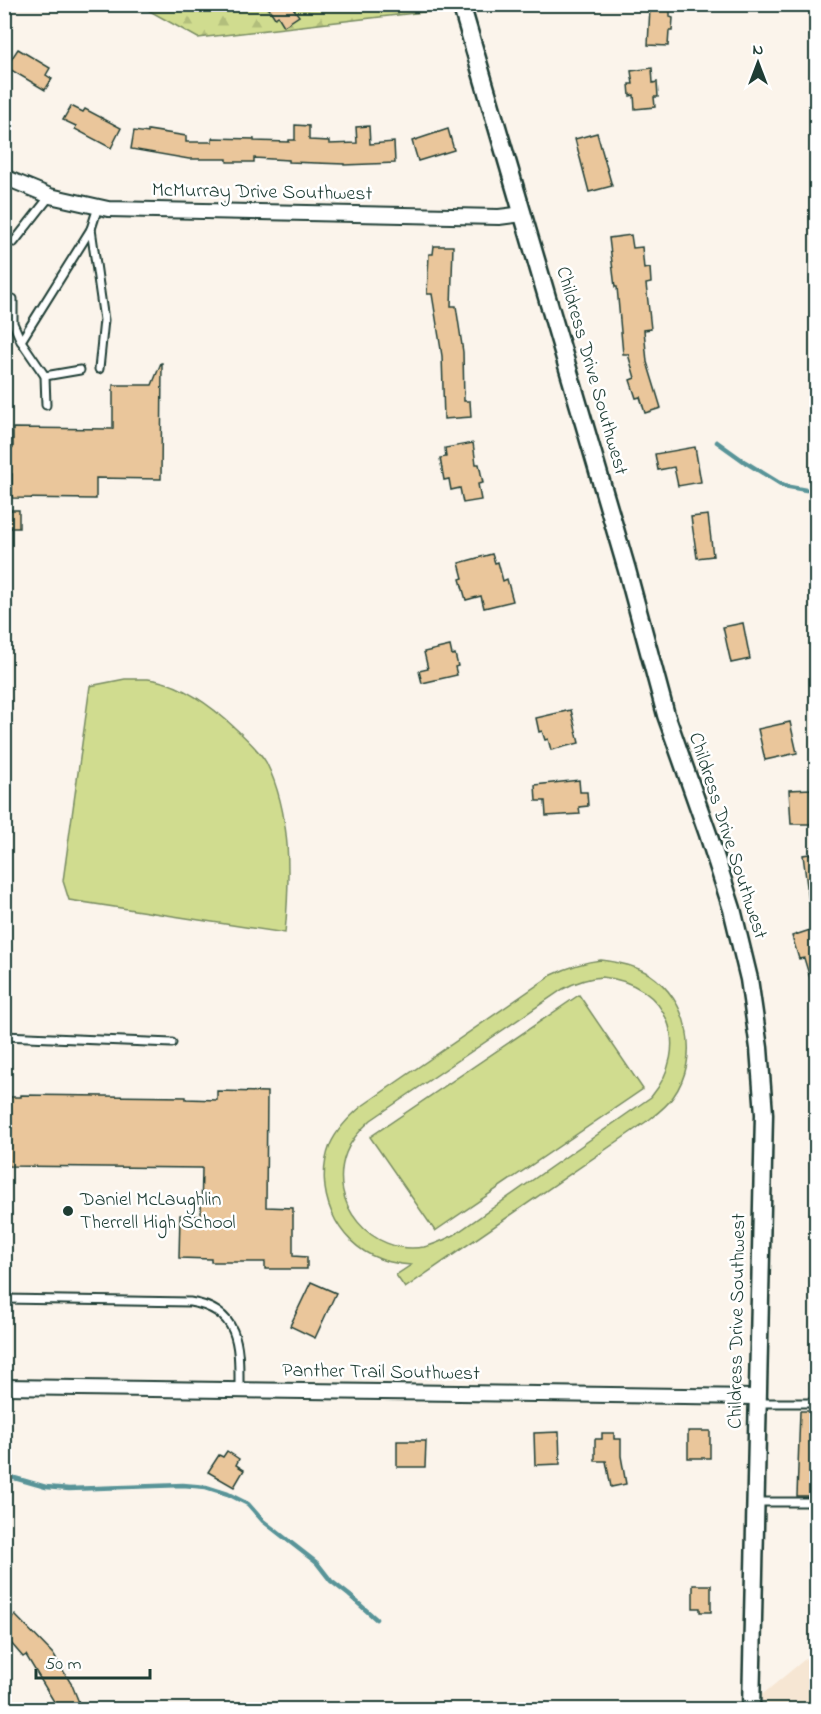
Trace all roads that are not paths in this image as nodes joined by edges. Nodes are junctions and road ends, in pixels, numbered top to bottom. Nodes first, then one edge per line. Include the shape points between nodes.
1 (461, 4) edge
2 (4, 177) edge
3 (50, 196) junction
4 (98, 207) junction
5 (523, 213) junction
6 (91, 229) junction
7 (14, 242) dead end
8 (4, 299) edge
9 (21, 341) junction
10 (99, 369) dead end
11 (80, 370) dead end
12 (45, 376) junction
13 (46, 405) dead end
14 (4, 1036) edge
15 (172, 1042) dead end
16 (4, 1299) edge
17 (4, 1388) edge
18 (239, 1390) junction
19 (757, 1400) junction
20 (816, 1402) edge
21 (755, 1502) junction
22 (816, 1502) edge
23 (752, 1710) edge

1 - 5 street, Childress Drive Southwest
2 - 3 street, McMurray Drive Southwest
3 - 4 street, McMurray Drive Southwest
3 - 7 lane
4 - 5 street, McMurray Drive Southwest via 499,217
4 - 6 lane
5 - 19 street, Childress Drive Southwest via 666,715 732,909 749,979 764,1114
6 - 9 lane
6 - 10 lane via 104,320
8 - 9 lane via 13,299 13,323
9 - 12 lane
11 - 12 lane
12 - 13 lane
14 - 15 lane
16 - 18 lane via 201,1304 228,1320 236,1335
17 - 18 street, Panther Trail Southwest
18 - 19 street, Panther Trail Southwest
19 - 20 lane
19 - 21 street, Childress Drive Southwest
21 - 22 lane
21 - 23 street, Childress Drive Southwest

